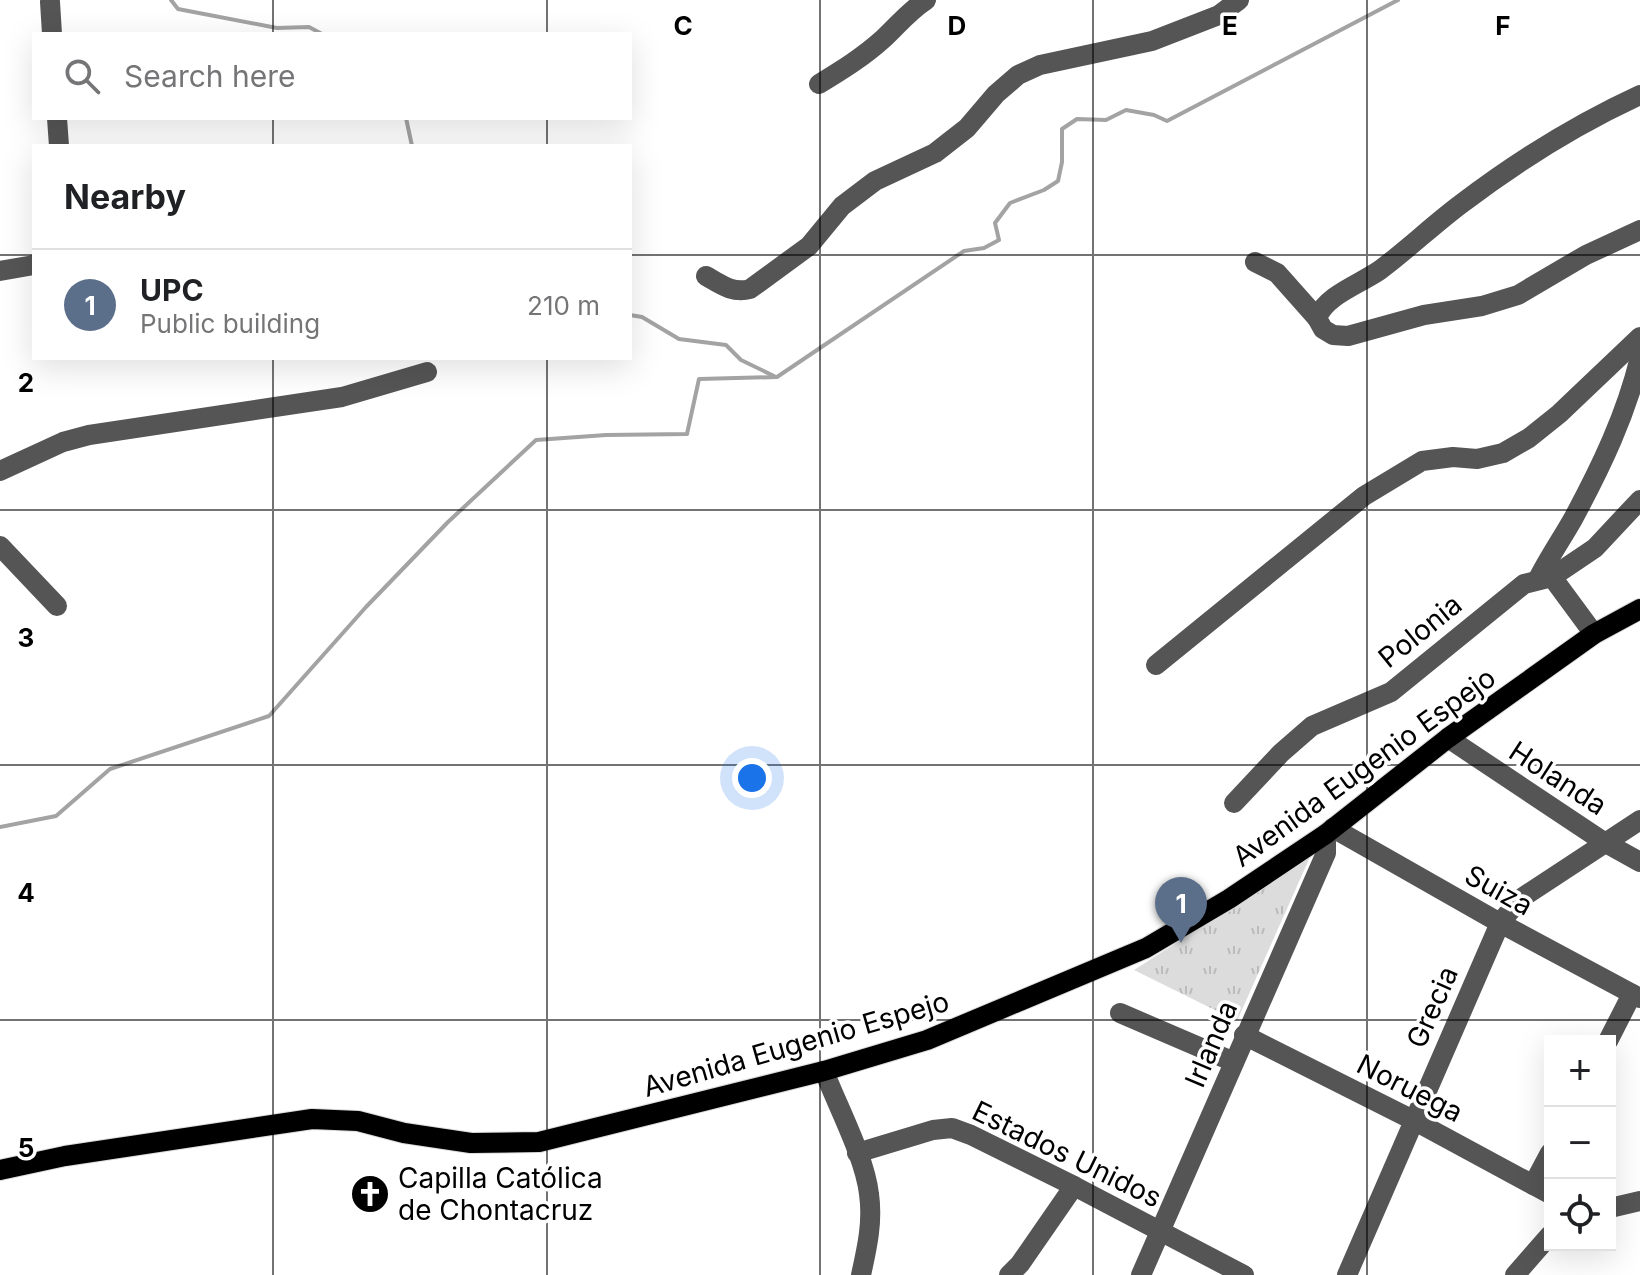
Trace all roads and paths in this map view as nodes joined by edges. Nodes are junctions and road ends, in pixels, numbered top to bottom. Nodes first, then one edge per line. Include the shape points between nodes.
1 (926, 0) edge
2 (1239, 0) edge
3 (50, 2) dead end
4 (52, 32) edge
5 (819, 84) dead end
6 (1640, 95) edge
7 (57, 120) edge
8 (59, 144) edge
9 (1640, 230) edge
10 (1255, 262) dead end
11 (32, 265) edge
12 (0, 271) edge
13 (706, 276) dead end
14 (1317, 318) junction
15 (1640, 337) edge
16 (1640, 357) edge
17 (427, 372) dead end
18 (0, 471) edge
19 (1640, 500) edge
20 (0, 546) edge
21 (1545, 578) junction
22 (57, 606) dead end
23 (1640, 609) edge
24 (1594, 634) junction
25 (1156, 665) dead end
26 (1448, 738) junction
27 (1234, 803) dead end
28 (1640, 820) edge
29 (1329, 831) junction
30 (1604, 842) junction
31 (1640, 862) edge
32 (1500, 923) junction
33 (1636, 996) edge
34 (1120, 1013) dead end
35 (1244, 1035) junction
36 (1612, 1035) edge
37 (1234, 1062) junction
38 (824, 1071) junction
39 (1413, 1120) junction
40 (857, 1153) junction
41 (0, 1170) edge
42 (1074, 1186) junction
43 (1542, 1190) edge
44 (1640, 1201) edge
45 (1616, 1207) edge
46 (1161, 1230) junction
47 (1544, 1242) edge
48 (861, 1275) edge
49 (1009, 1275) edge
50 (1141, 1275) edge
51 (1244, 1275) edge
52 (1347, 1275) edge
53 (1515, 1275) edge

1 - 5 street via 857,61
2 - 13 street via 1219,15 1152,41 1040,65 1018,75 967,128 935,153 875,181 842,206 809,246 750,289 728,289
3 - 4 street
6 - 14 street via 1571,132 1463,203 1320,309
7 - 8 street
9 - 14 street via 1518,295 1482,306 1348,336 1333,335
10 - 14 street via 1277,273
11 - 12 street
15 - 25 street via 1559,414 1503,453 1422,461 1364,496
16 - 21 street via 1618,430
17 - 18 street via 342,397 89,435
19 - 21 street, Polonia via 1595,548
20 - 22 street
21 - 24 street
21 - 27 street, Polonia via 1524,584 1391,692 1312,726
23 - 24 main road, Avenida Eugenio Espejo
24 - 26 main road, Avenida Eugenio Espejo
26 - 29 main road, Avenida Eugenio Espejo
26 - 30 street, Holanda
28 - 30 street, Grecia
29 - 32 street, Suiza
29 - 35 street, Irlanda via 1326,853
29 - 38 main road, Avenida Eugenio Espejo via 1146,948 927,1040
30 - 31 street, Holanda
30 - 32 street, Grecia via 1520,899
32 - 33 street, Suiza
32 - 39 street, Grecia
33 - 36 street
34 - 37 street
35 - 37 street, Irlanda
35 - 39 street, Noruega
37 - 46 street, Irlanda
38 - 40 street
38 - 41 main road, Avenida Eugenio Espejo via 539,1142 471,1143 358,1121 312,1119
39 - 43 street, Noruega
39 - 52 street, Grecia
40 - 42 street, Estados Unidos via 952,1128
40 - 48 street via 869,1193 870,1231
42 - 46 street, Estados Unidos
42 - 49 street
44 - 45 street
46 - 50 street, Irlanda
46 - 51 street, Estados Unidos
47 - 53 street

